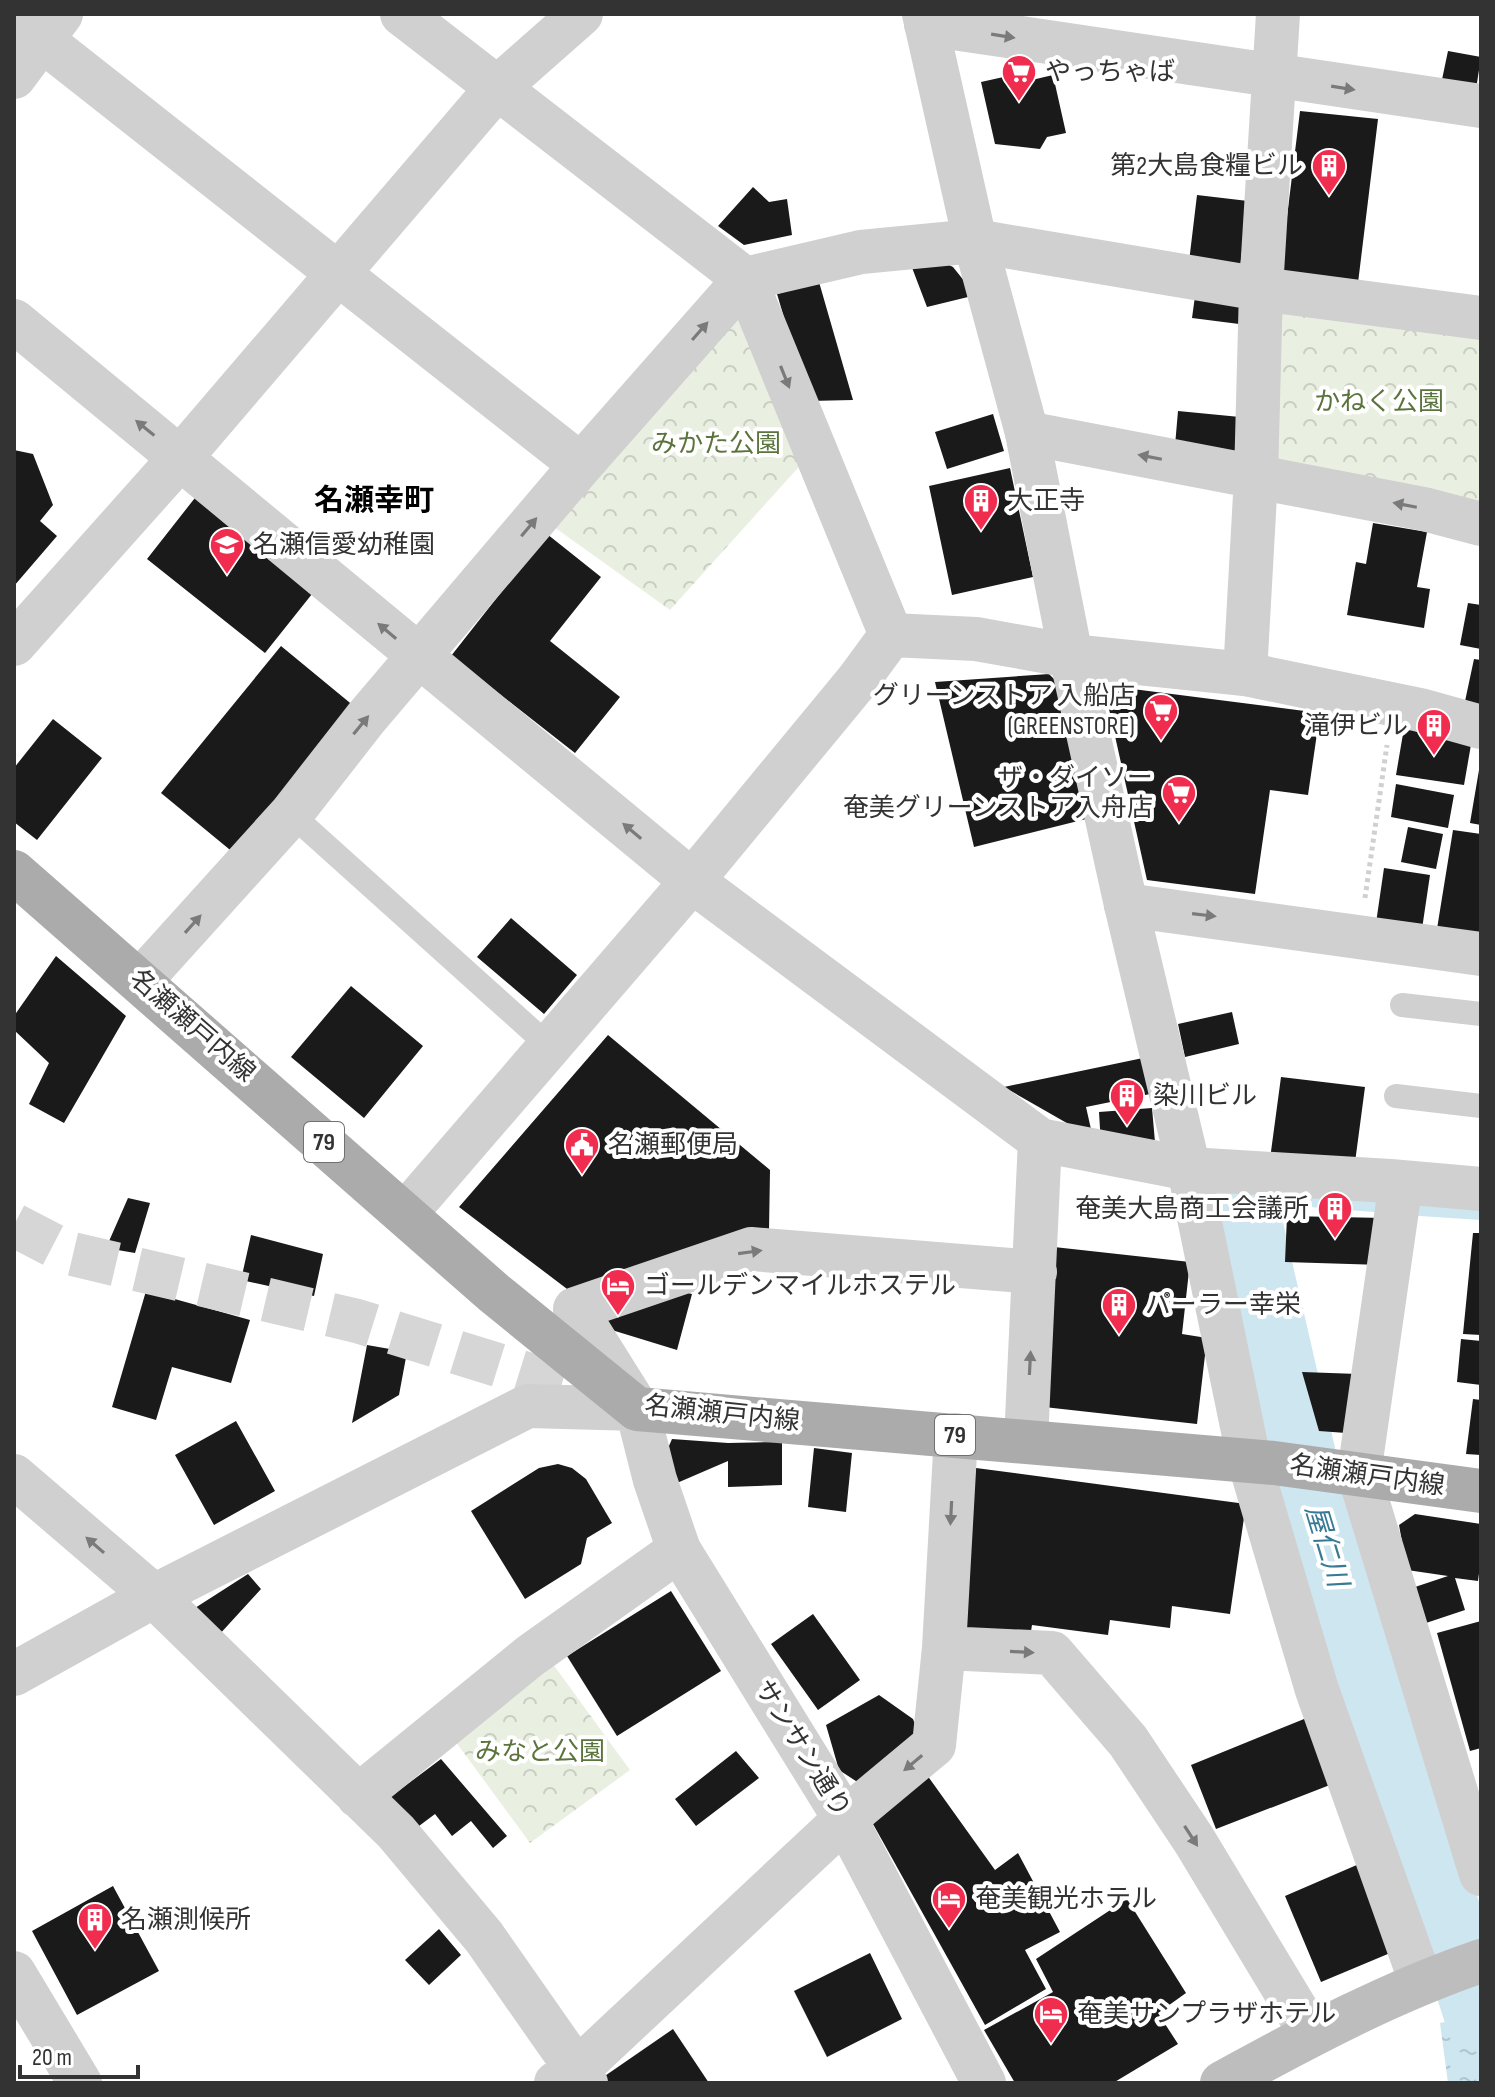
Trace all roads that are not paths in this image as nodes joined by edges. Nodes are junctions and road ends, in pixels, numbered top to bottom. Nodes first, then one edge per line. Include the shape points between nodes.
1 (402, 14) edge
2 (581, 14) edge
3 (1278, 14) edge
4 (925, 19) edge
5 (39, 24) edge
6 (14, 77) edge
7 (1276, 77) junction
8 (496, 89) junction
9 (1481, 106) edge
10 (975, 241) junction
11 (337, 275) junction
12 (745, 279) junction
13 (1261, 289) junction
14 (1481, 318) edge
15 (14, 321) edge
16 (1027, 433) junction
17 (181, 457) junction
18 (581, 465) junction
19 (1256, 477) junction
20 (1481, 524) edge
21 (891, 635) junction
22 (14, 644) edge
23 (1071, 656) junction
24 (419, 658) junction
25 (1245, 674) junction
26 (1481, 727) edge
27 (291, 814) junction
28 (14, 872) edge
29 (692, 881) junction
30 (1126, 905) junction
31 (1481, 954) edge
32 (140, 981) junction
33 (1402, 1005) dead end
34 (1481, 1014) edge
35 (549, 1046) junction
36 (1396, 1096) dead end
37 (1481, 1106) edge
38 (1040, 1140) junction
39 (1189, 1169) junction
40 (1401, 1182) junction
41 (1481, 1189) edge
42 (405, 1214) junction
43 (1035, 1272) junction
44 (637, 1409) junction
45 (956, 1435) junction
46 (1026, 1441) junction
47 (1261, 1462) junction
48 (1351, 1473) junction
49 (14, 1476) edge
50 (1481, 1491) edge
51 (679, 1550) junction
52 (154, 1596) junction
53 (944, 1648) junction
54 (14, 1674) edge
55 (358, 1796) junction
56 (845, 1819) junction
57 (1481, 1874) edge
58 (1481, 1961) edge
59 (14, 1973) edge
60 (1426, 1980) junction
61 (1311, 2034) junction
62 (573, 2078) edge
63 (77, 2082) edge
64 (984, 2083) edge
65 (1222, 2083) edge

1 - 8 street
2 - 8 street
3 - 7 street
4 -> 7 street
4 - 10 street
5 - 6 street
5 - 11 street
7 -> 9 street
7 - 13 street
8 - 11 street
8 - 12 street
10 - 12 street via 861,252
10 - 13 street
10 - 16 street
11 - 17 street
11 - 18 street
18 -> 12 street
12 -> 21 street
13 - 14 street
13 - 19 street
17 -> 15 street
19 -> 16 street
16 - 23 street
17 - 22 street
24 -> 17 street
24 -> 18 street
20 -> 19 street
19 - 25 street
21 - 23 street via 976,639
21 - 29 street
23 - 25 street
23 - 30 street
27 -> 24 street
29 -> 24 street
25 - 26 street
32 -> 27 street
27 - 35 lane
28 - 32 main road, 名瀬瀬戸内線 / 79
29 - 35 street
29 - 38 street
30 -> 31 street
30 - 39 street
32 - 42 main road, 名瀬瀬戸内線 / 79
33 - 34 lane
35 - 42 street
36 - 37 lane
38 - 39 street
38 - 43 street
39 - 40 street
39 - 47 street
40 - 41 street
40 - 48 street
42 - 44 main road, 名瀬瀬戸内線 / 79
44 -> 43 street, サンサン通り via 575,1309 751,1249
46 -> 43 street
44 - 45 main road, 名瀬瀬戸内線 / 79
44 - 51 street, サンサン通り
44 - 52 street via 528,1406
45 - 46 main road, 名瀬瀬戸内線 / 79
45 -> 53 street
46 - 47 main road, 名瀬瀬戸内線 / 79
47 - 48 main road, 名瀬瀬戸内線 / 79
47 - 60 street via 1317,1690
48 - 50 main road, 名瀬瀬戸内線 / 79
48 - 57 street
52 -> 49 street
51 - 55 street via 530,1656
51 - 56 street, サンサン通り
52 - 54 street
52 - 55 street
53 -> 56 street via 934,1745
53 -> 61 street via 1052,1653 1128,1741
55 - 62 street via 396,1832 484,1937
56 - 62 street
56 - 64 street, サンサン通り
58 - 60 main road
59 - 63 street
60 - 61 main road
61 - 65 main road

